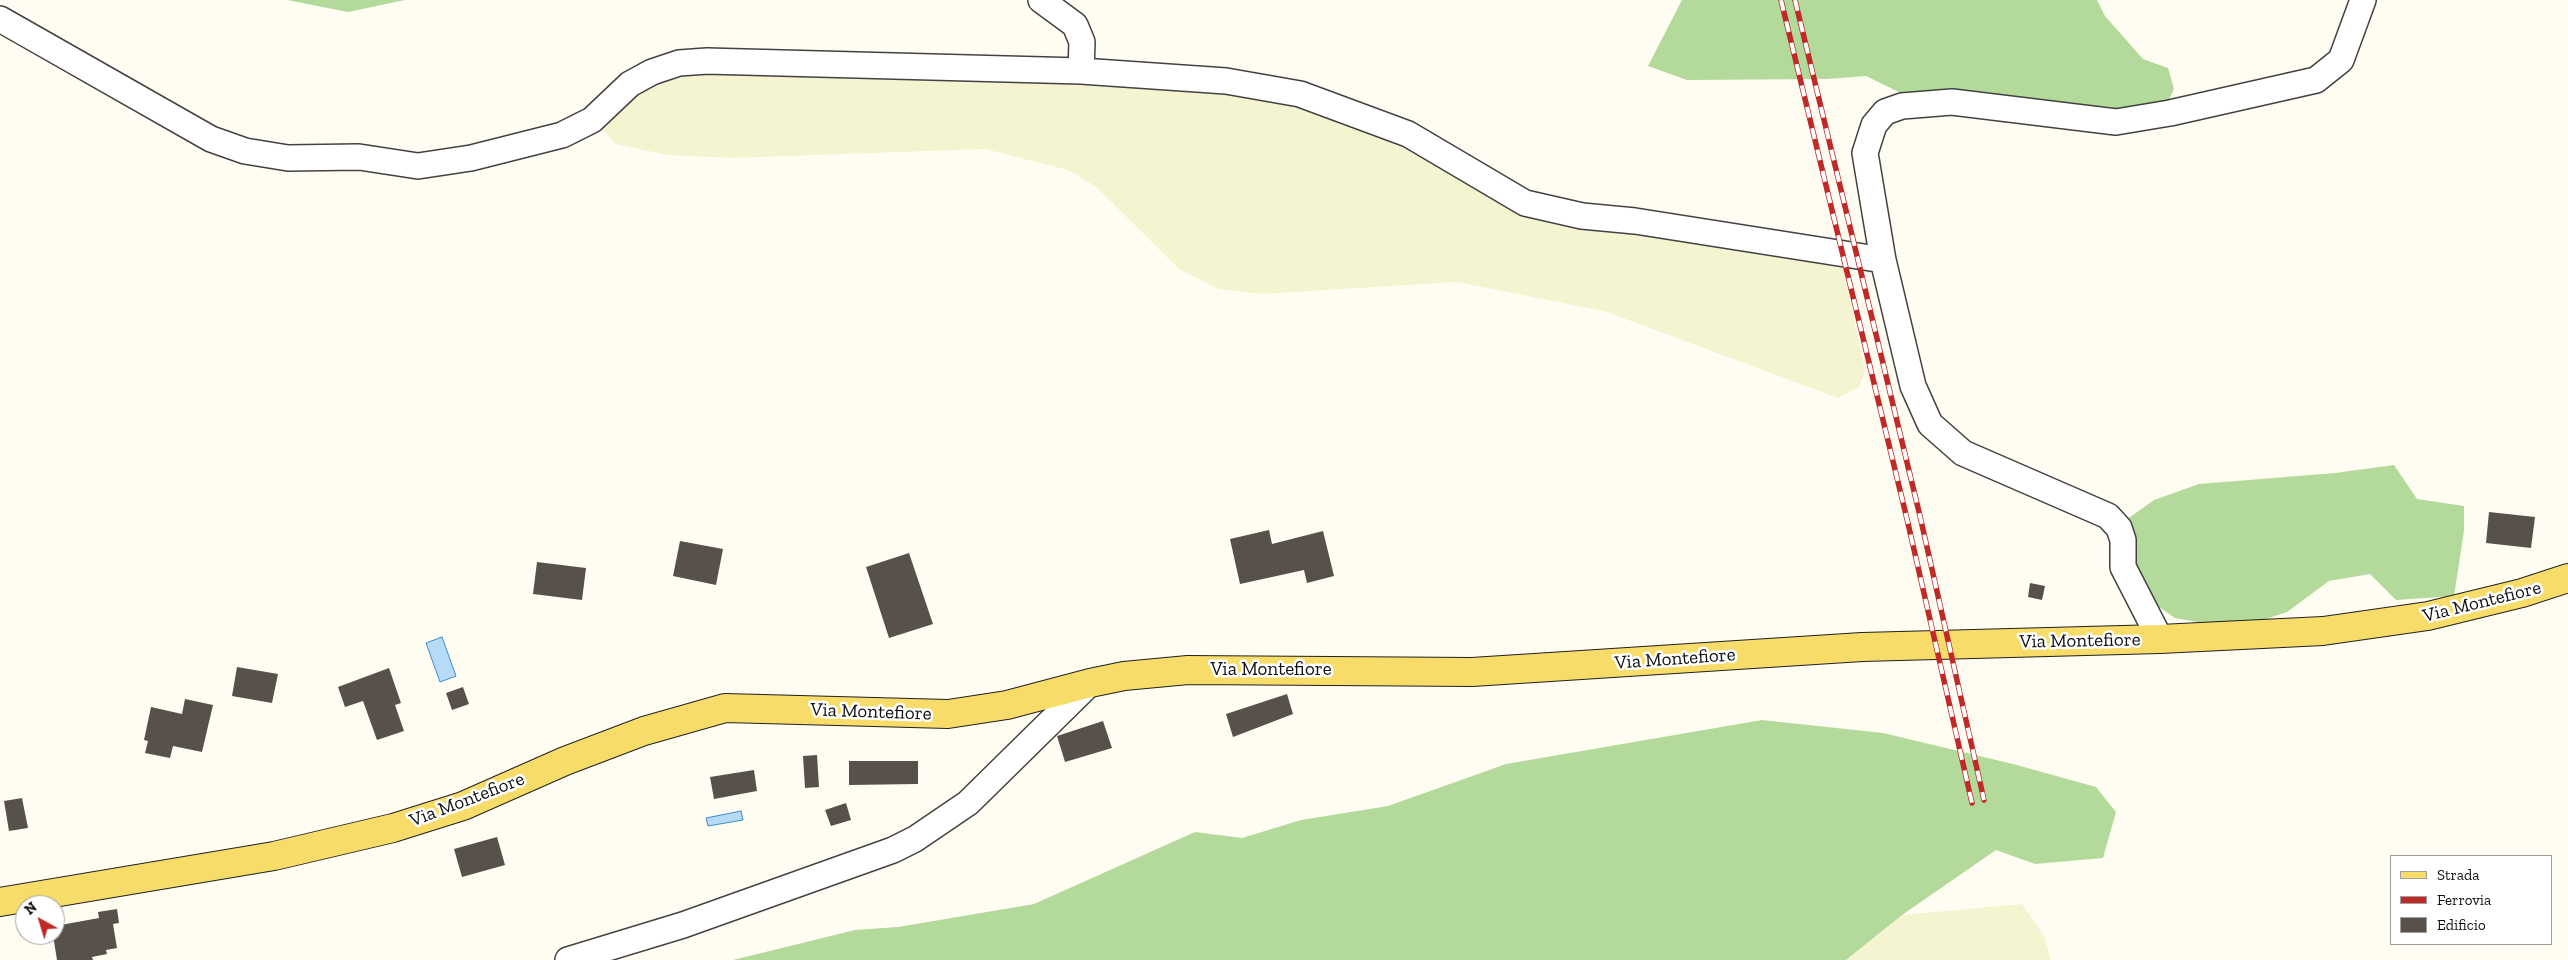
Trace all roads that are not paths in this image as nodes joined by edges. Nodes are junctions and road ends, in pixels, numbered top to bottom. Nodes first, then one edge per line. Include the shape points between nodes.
1 (1041, 0) edge
2 (2363, 0) edge
3 (0, 19) edge
4 (1081, 71) junction
5 (1883, 260) junction
6 (2568, 578) edge
7 (2160, 639) junction
8 (1090, 683) junction
9 (0, 902) edge
10 (568, 960) edge

1 - 4 street via 1075,24 1082,42
2 - 5 street via 2340,60 2316,80 2116,122 1952,102 1902,106 1884,112 1874,125 1865,153
3 - 4 street via 211,139 245,151 288,158 359,156 418,166 471,158 562,135 592,120 630,84 679,63 707,61
4 - 5 street via 1226,81 1300,94 1408,134 1525,203 1582,216 1635,221
5 - 7 street via 1913,386 1930,424 1963,454 2108,516 2119,528 2124,567
6 - 7 main road, Via Montefiore via 2474,606 2393,623 2322,631
7 - 8 main road, Via Montefiore via 1862,647 1472,672 1188,670
8 - 9 main road, Via Montefiore via 1007,705 948,714 720,709 644,731 565,761 463,806 393,828 274,856
8 - 10 street via 968,803 915,839 893,850 683,925

